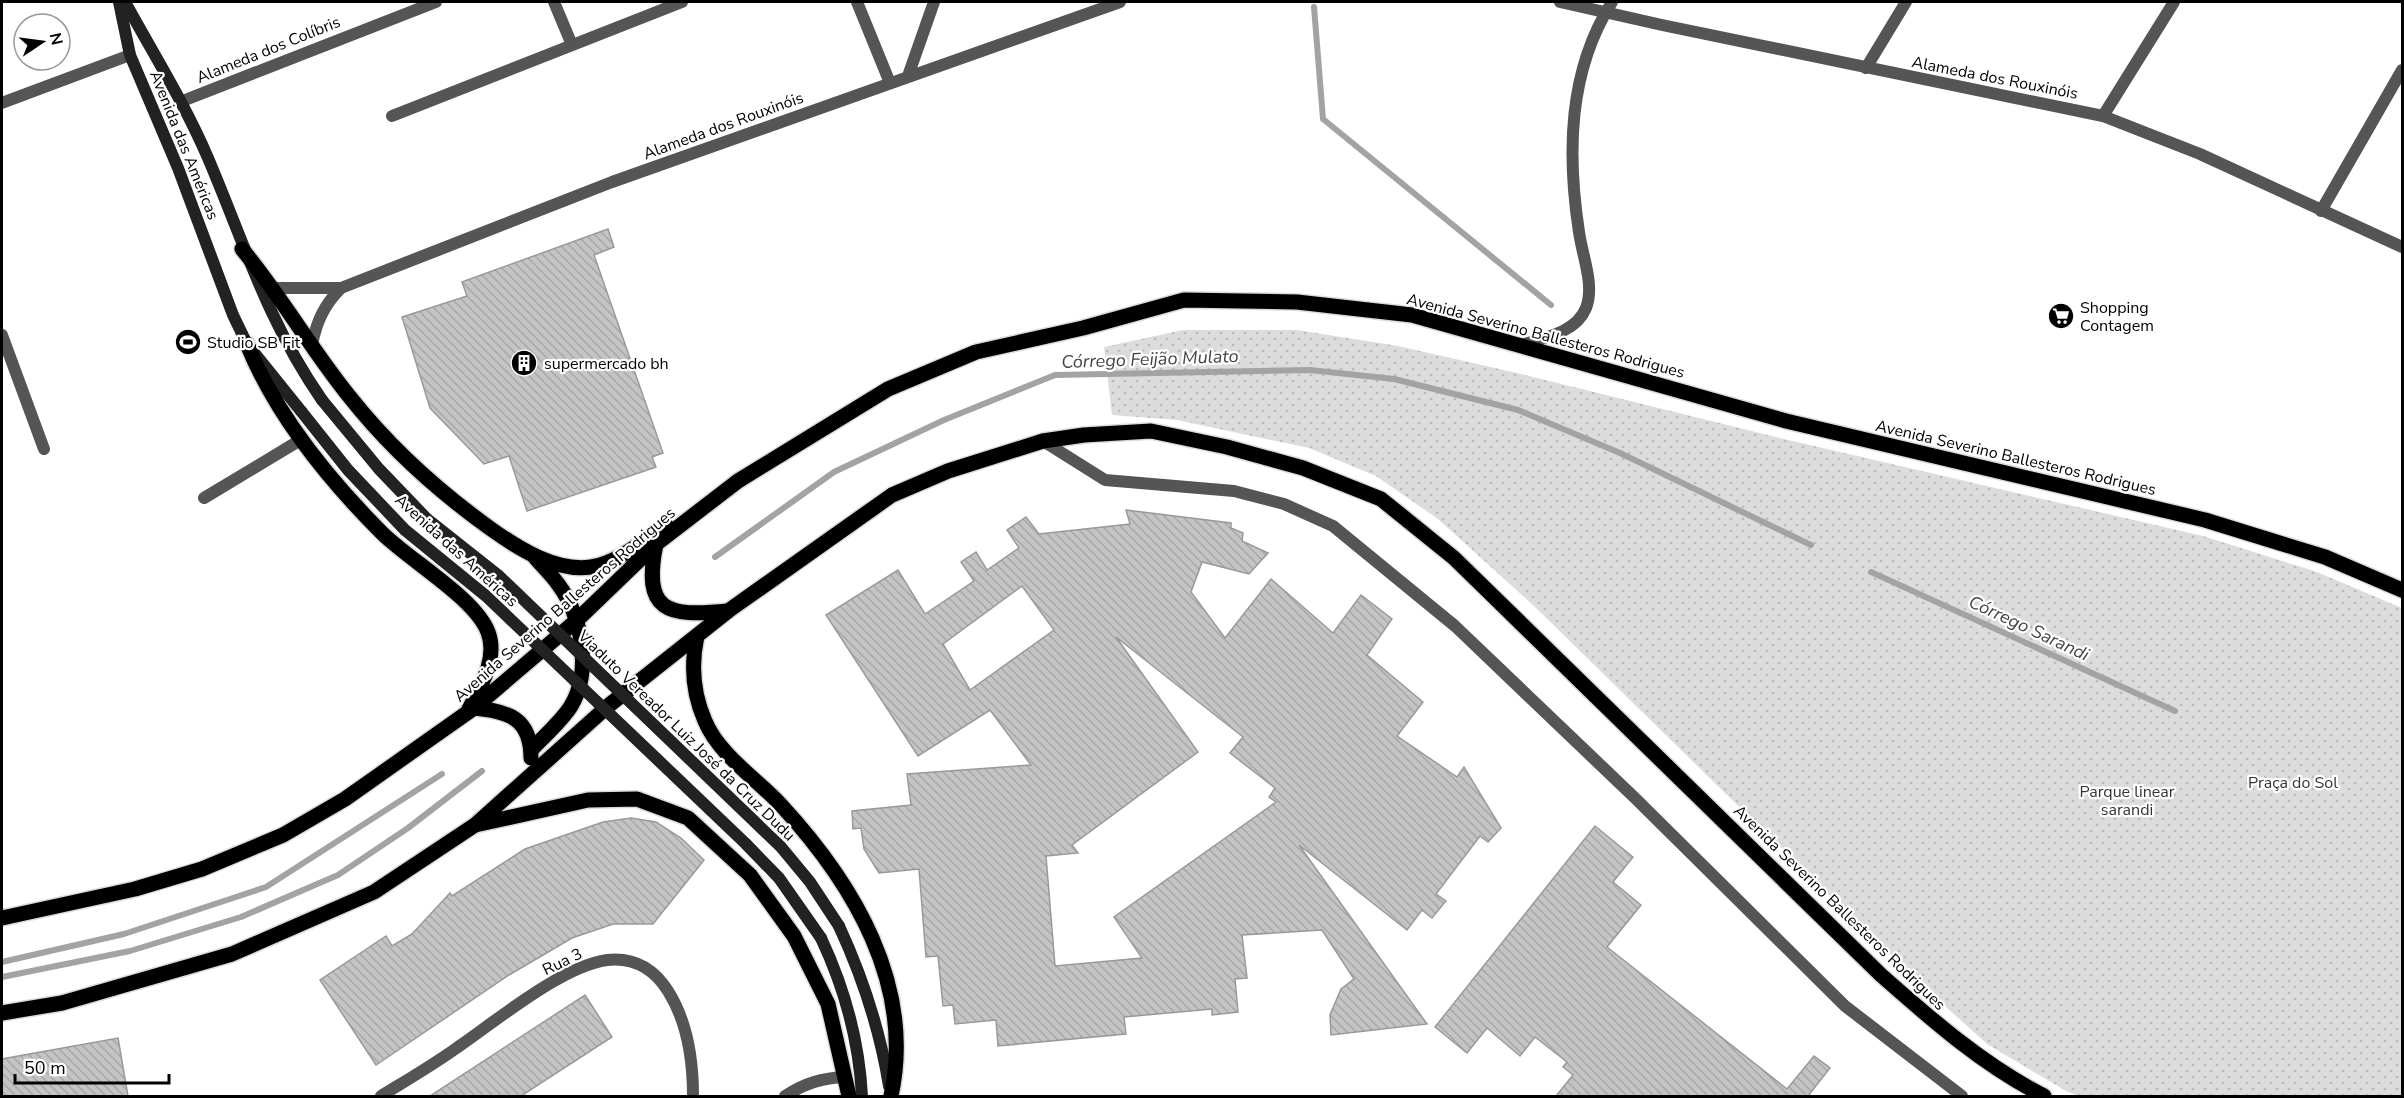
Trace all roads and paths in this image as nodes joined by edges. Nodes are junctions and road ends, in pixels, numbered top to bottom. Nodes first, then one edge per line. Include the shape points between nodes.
1 (119, 2) edge
2 (124, 2) edge
3 (436, 2) edge
4 (554, 2) edge
5 (682, 2) edge
6 (857, 2) edge
7 (934, 2) edge
8 (1120, 2) edge
9 (1560, 2) edge
10 (1612, 2) edge
11 (1906, 2) edge
12 (2174, 2) edge
13 (1604, 13) junction
14 (572, 45) junction
15 (130, 55) junction
16 (1866, 68) junction
17 (2403, 70) edge
18 (908, 76) junction
19 (890, 82) junction
20 (180, 102) junction
21 (2, 103) edge
22 (392, 116) dead end
23 (2103, 116) junction
24 (2321, 211) junction
25 (2403, 247) edge
26 (242, 249) junction
27 (274, 288) junction
28 (341, 288) junction
29 (2, 335) edge
30 (247, 344) junction
31 (312, 344) junction
32 (1521, 345) junction
33 (322, 400) joint
34 (302, 439) junction
35 (1043, 441) junction
36 (44, 449) dead end
37 (738, 481) junction
38 (204, 498) dead end
39 (656, 544) junction
40 (533, 555) junction
41 (2403, 590) edge
42 (728, 611) junction
43 (576, 621) junction
44 (697, 636) junction
45 (470, 711) junction
46 (531, 750) junction
47 (531, 773) junction
48 (475, 825) junction
49 (2, 918) edge
50 (2, 1013) edge
51 (846, 1077) junction
52 (381, 1096) edge
53 (693, 1096) edge
54 (785, 1096) edge
55 (849, 1096) edge
56 (862, 1096) edge
57 (891, 1096) edge
58 (1962, 1096) edge
59 (2044, 1096) edge

1 - 15 main road, Avenida das Américas
2 - 20 main road, Avenida das Américas
3 - 20 street, Alameda dos Colíbris
4 - 14 street
5 - 14 street
6 - 19 street
7 - 18 street
8 - 18 street, Alameda dos Rouxinóis
9 - 13 street, Alameda dos Rouxinóis
10 - 13 street
11 - 16 street
12 - 23 street
13 - 16 street, Alameda dos Rouxinóis
13 - 32 street via 1583,66 1571,125 1574,197 1589,282 1586,309 1565,332
14 - 22 street
15 - 21 street
15 - 30 main road, Avenida das Américas
16 - 23 street, Alameda dos Rouxinóis
17 - 24 street
18 - 19 street, Alameda dos Rouxinóis
19 - 28 street, Alameda dos Rouxinóis via 612,182
20 - 26 main road, Avenida das Américas via 207,157
23 - 24 street, Alameda dos Rouxinóis via 2200,154
24 - 25 street, Alameda dos Rouxinóis
26 - 27 main road
26 - 33 main road, Avenida das Américas via 272,316
27 - 28 street, Alameda dos Rouxinóis
27 - 31 main road
28 - 31 street via 328,301 317,322
29 - 36 street
30 - 34 main road via 261,379
30 - 56 main road, Avenida das Américas, bridge via 348,470 405,530 486,597 779,878 821,938 837,973 850,1012
31 - 40 main road via 349,396 433,486
32 - 37 main road, Avenida Severino Ballesteros Rodrigues via 1412,315 1297,302 1184,300 976,352 888,389
32 - 41 main road, Avenida Severino Ballesteros Rodrigues via 1786,421 2205,520 2325,557
33 - 57 main road, Viaduto Vereador Luiz José da Cruz Dudu, bridge via 427,519 499,576 781,847 810,882 839,926 856,963 874,1014
34 - 38 street
34 - 45 main road via 383,534 477,613 488,633 491,653
35 - 42 main road, Avenida Severino Ballesteros Rodrigues via 948,471 892,495
35 - 58 street via 1105,480 1234,491 1284,504 1333,526 1455,626 1845,1006
35 - 59 main road, Avenida Severino Ballesteros Rodrigues via 1151,431 1303,468 1382,499 1454,558 1881,975 1935,1023 2009,1078
37 - 39 main road, Avenida Severino Ballesteros Rodrigues
37 - 40 main road via 620,556 592,567 569,567
39 - 42 main road via 650,573 653,594 663,606 695,613
39 - 43 main road, Avenida Severino Ballesteros Rodrigues
40 - 43 main road via 559,585
42 - 44 main road, Avenida Severino Ballesteros Rodrigues
43 - 45 main road, Avenida Severino Ballesteros Rodrigues
43 - 46 main road via 583,660 578,691 570,708
44 - 47 main road, Avenida Severino Ballesteros Rodrigues
44 - 57 main road via 693,673 705,722 720,744 822,853 843,881 873,940 892,1000 898,1039 898,1066
45 - 46 main road via 499,710 514,717 525,728
45 - 49 main road, Avenida Severino Ballesteros Rodrigues via 345,799 283,835 202,868 135,889
46 - 47 main road
47 - 48 main road, Avenida Severino Ballesteros Rodrigues
48 - 50 main road, Avenida Severino Ballesteros Rodrigues via 374,892 232,954 62,1003
48 - 51 main road via 598,800 637,799 688,818 750,875 794,936 828,1004
51 - 54 street via 824,1078
51 - 55 main road
52 - 53 street, Rua 3 via 549,984 608,960 637,962 659,976 682,1018

